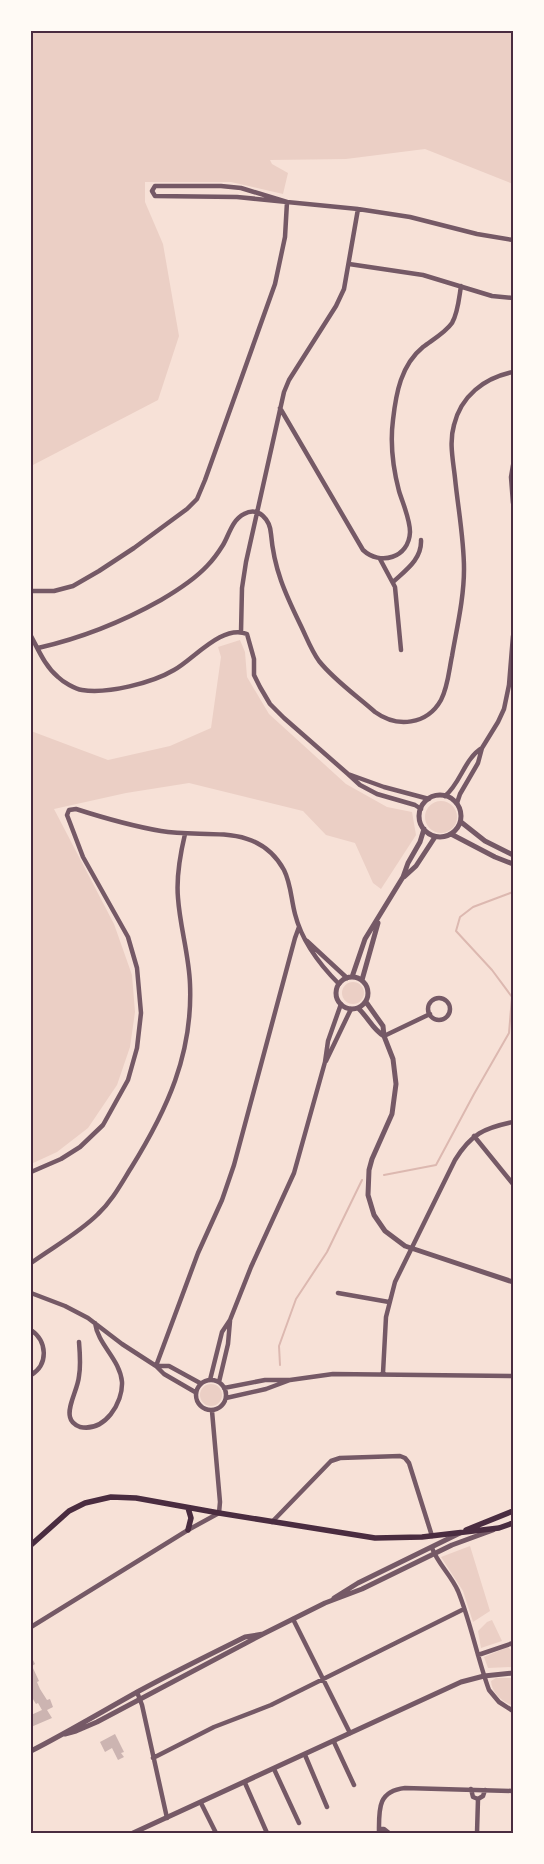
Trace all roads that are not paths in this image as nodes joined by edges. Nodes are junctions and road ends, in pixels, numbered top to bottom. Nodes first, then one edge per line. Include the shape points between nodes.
1 (287, 202) junction
2 (358, 210) junction
3 (513, 240) edge
4 (349, 264) junction
5 (461, 286) junction
6 (513, 298) edge
7 (513, 372) edge
8 (280, 408) junction
9 (513, 465) edge
10 (513, 503) edge
11 (257, 512) junction
12 (421, 540) dead end
13 (380, 559) junction
14 (393, 582) junction
15 (31, 591) edge
16 (241, 632) junction
17 (31, 636) edge
18 (513, 636) edge
19 (38, 648) junction
20 (401, 650) dead end
21 (482, 748) junction
22 (348, 774) junction
23 (445, 796) junction
24 (429, 799) junction
25 (457, 804) junction
26 (421, 809) junction
27 (460, 822) junction
28 (424, 829) junction
29 (185, 834) junction
30 (451, 834) junction
31 (435, 837) junction
32 (513, 855) edge
33 (513, 864) edge
34 (404, 877) junction
35 (378, 920) junction
36 (299, 927) junction
37 (306, 940) junction
38 (350, 977) junction
39 (362, 980) junction
40 (339, 984) junction
41 (366, 1002) junction
42 (341, 1004) junction
43 (358, 1008) junction
44 (351, 1009) junction
45 (430, 1014) junction
46 (384, 1036) junction
47 (325, 1062) junction
48 (513, 1122) edge
49 (474, 1136) junction
50 (31, 1172) edge
51 (513, 1184) edge
52 (411, 1249) junction
53 (31, 1263) edge
54 (513, 1282) edge
55 (31, 1293) edge
56 (338, 1293) dead end
57 (389, 1302) junction
58 (230, 1320) junction
59 (95, 1323) junction
60 (31, 1330) edge
61 (79, 1342) dead end
62 (156, 1366) junction
63 (383, 1374) junction
64 (31, 1375) edge
65 (513, 1376) edge
66 (210, 1380) junction
67 (290, 1380) junction
68 (219, 1382) junction
69 (200, 1384) junction
70 (224, 1388) junction
71 (196, 1392) junction
72 (226, 1398) junction
73 (212, 1410) junction
74 (188, 1508) junction
75 (513, 1510) edge
76 (219, 1513) junction
77 (272, 1522) junction
78 (513, 1523) edge
79 (499, 1528) junction
80 (188, 1530) junction
81 (461, 1532) junction
82 (432, 1536) junction
83 (31, 1545) edge
84 (433, 1550) junction
85 (464, 1609) junction
86 (293, 1619) junction
87 (31, 1627) edge
88 (263, 1634) junction
89 (513, 1643) edge
90 (478, 1654) junction
91 (513, 1673) edge
92 (484, 1676) junction
93 (323, 1679) junction
94 (137, 1692) junction
95 (141, 1699) junction
96 (513, 1711) edge
97 (65, 1734) junction
98 (350, 1734) junction
99 (334, 1742) junction
100 (31, 1751) edge
101 (305, 1755) junction
102 (154, 1758) junction
103 (274, 1769) junction
104 (244, 1783) junction
105 (354, 1785) dead end
106 (471, 1789) junction
107 (485, 1790) junction
108 (513, 1790) edge
109 (478, 1799) junction
110 (201, 1802) junction
111 (327, 1807) dead end
112 (166, 1818) junction
113 (299, 1823) dead end
114 (379, 1831) edge
115 (133, 1833) edge
116 (216, 1833) edge
117 (268, 1833) edge
118 (389, 1833) edge
119 (477, 1833) edge

1 - 1 street via 241,188 221,186 155,186 152,191 155,196 237,197
1 - 2 street
1 - 15 street via 285,237 275,284 197,498 186,510 134,548 73,586 54,591
2 - 3 street via 410,217
2 - 4 street
4 - 5 street via 423,275
4 - 8 street via 340,298 289,380
5 - 6 street via 492,296
5 - 13 street via 451,324 412,358 399,385 392,422 392,449 410,534 401,552 389,559
7 - 11 street via 492,378 473,391 463,403 454,424 451,446 464,555 463,597 444,693 434,710 423,717 402,722 383,718 320,661 281,583 274,560 270,525
8 - 11 street
8 - 13 street via 360,547
9 - 10 street
11 - 16 street via 244,575
11 - 19 street via 239,517 211,561 180,588 111,625
12 - 14 street via 417,558
13 - 14 street
14 - 20 street
16 - 19 street via 218,637 174,670 147,681 96,691 80,690 59,679 45,663
16 - 22 street via 247,634 254,659 254,675 270,704
17 - 19 street
18 - 21 street via 506,701
21 - 23 street via 471,757
21 - 25 street
22 - 24 street
22 - 26 street via 371,792
23 - 24 street
23 - 25 street
24 - 26 street
25 - 27 street
26 - 28 street via 420,820
27 - 30 street
27 - 32 street via 485,841
28 - 31 street
28 - 34 street
29 - 36 street via 233,834 253,840 265,848 276,858 287,878
29 - 50 street via 148,829 69,810 67,815 82,857 128,937 137,968 141,1012 137,1048 128,1080 103,1125 80,1147
29 - 53 street via 178,869 178,890 188,962 190,1008 185,1046 172,1091 153,1132 107,1204 84,1226
30 - 31 street
30 - 33 street
31 - 34 street via 416,866
34 - 35 street
35 - 38 street via 365,940
35 - 39 street
36 - 37 street
36 - 62 street via 234,1165
37 - 38 street
37 - 40 street via 317,961
38 - 39 street
38 - 40 street
39 - 41 street via 368,990
40 - 42 street via 336,992
41 - 43 street
41 - 46 street via 382,1024
42 - 44 street
42 - 47 street via 328,1041
43 - 44 street
43 - 46 street
44 - 47 street
45 - 45 street via 436,1019 443,1018 450,1010 448,1003 443,998 435,998 429,1007
45 - 46 street
46 - 52 street via 394,1067 396,1100 370,1164 368,1195 381,1226 394,1240
47 - 58 street via 294,1173
48 - 49 street via 486,1129
49 - 51 street
49 - 52 street via 455,1160
52 - 54 street
52 - 57 street
55 - 59 street via 65,1306
56 - 57 street
57 - 63 street
58 - 66 street via 222,1332
58 - 68 street
59 - 61 street via 118,1367 122,1389 108,1416 101,1423 85,1428 75,1425 68,1409 79,1378
59 - 62 street
60 - 64 street via 42,1341 44,1354 41,1366
62 - 69 street via 169,1366
62 - 71 street
63 - 65 street
63 - 67 street via 333,1374
66 - 68 street
66 - 69 street
67 - 70 street via 265,1380
67 - 72 street
68 - 70 street
69 - 71 street
70 - 72 street
71 - 73 street via 199,1405 205,1410
72 - 73 street via 219,1408
73 - 76 street
74 - 76 main road
74 - 80 main road via 191,1518
74 - 83 main road via 128,1497 94,1500 61,1517
75 - 81 main road
76 - 77 main road
76 - 80 street
77 - 82 main road via 375,1538
77 - 82 street via 331,1461 400,1456 409,1463
78 - 79 main road
79 - 81 main road
79 - 84 street
80 - 87 street
81 - 82 main road
81 - 84 street
84 - 85 street via 452,1580
84 - 86 street via 358,1583
85 - 90 street
85 - 93 street
86 - 88 street
86 - 93 street
88 - 94 street via 245,1637
88 - 95 street
89 - 90 street
90 - 92 street
91 - 92 street
92 - 96 street via 494,1698
92 - 98 street via 450,1687
93 - 98 street
93 - 102 street via 253,1713 214,1727
94 - 95 street
94 - 97 street
95 - 97 street
95 - 102 street
97 - 100 street
98 - 99 street
99 - 101 street
99 - 105 street
101 - 103 street
101 - 111 street
102 - 112 street
103 - 104 street
103 - 113 street
104 - 110 street
104 - 117 street
106 - 107 street
106 - 109 street via 473,1797
106 - 114 street via 395,1790 384,1797 380,1805
107 - 108 street
107 - 109 street
109 - 119 street
110 - 112 street
110 - 116 street
112 - 115 street
114 - 118 street via 384,1829

